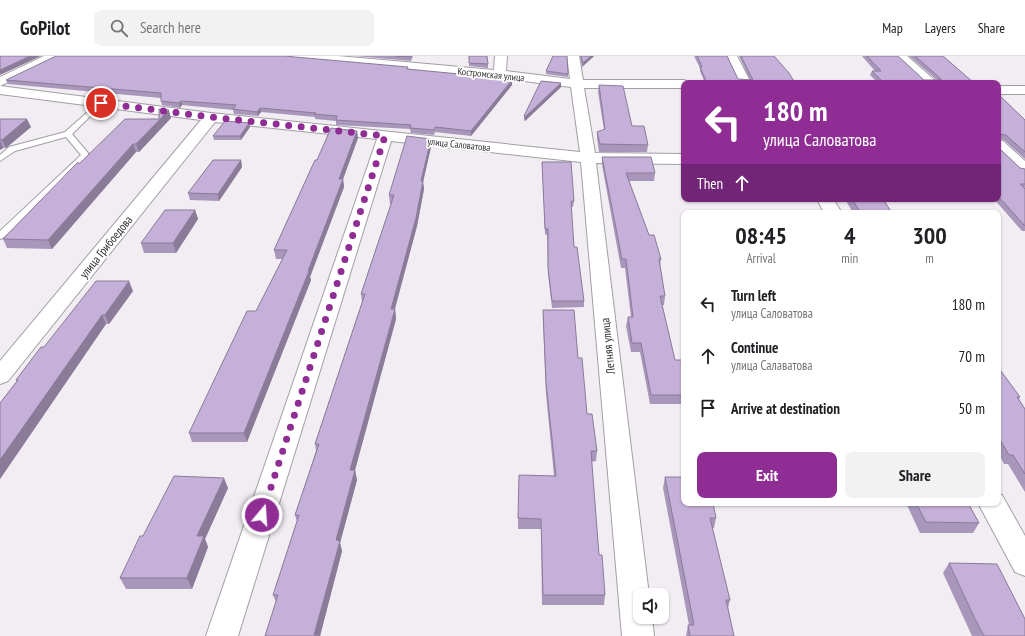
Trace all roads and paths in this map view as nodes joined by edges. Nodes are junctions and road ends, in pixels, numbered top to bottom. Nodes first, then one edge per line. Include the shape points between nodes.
1 (52, 56) edge
2 (298, 56) edge
3 (501, 56) edge
4 (573, 56) edge
5 (731, 56) edge
6 (900, 56) edge
7 (376, 60) edge
8 (500, 74) junction
9 (743, 80) edge
10 (928, 80) edge
11 (0, 82) edge
12 (576, 84) junction
13 (681, 84) edge
14 (0, 90) edge
15 (1001, 90) edge
16 (1025, 90) edge
17 (101, 103) junction
18 (211, 117) junction
19 (68, 134) junction
20 (385, 136) junction
21 (1001, 147) edge
22 (588, 158) junction
23 (681, 159) edge
24 (0, 160) edge
25 (1001, 164) edge
26 (1023, 166) edge
27 (0, 236) edge
28 (0, 376) edge
29 (994, 506) edge
30 (1025, 563) edge
31 (222, 636) edge
32 (638, 636) edge

1 - 11 street
2 - 7 street, Костромская улица
3 - 8 street
4 - 12 street, Летняя улица
5 - 9 street
6 - 10 street
7 - 8 street, Костромская улица
8 - 12 street, Костромская улица
12 - 13 street, Костромская улица
12 - 22 street, Летняя улица
14 - 17 street, улица Саловатова
15 - 16 street
17 - 18 street, улица Саловатова
17 - 19 lane
18 - 20 street, улица Саловатова
18 - 28 street, улица Грибоедова
19 - 24 lane via 12,149
19 - 27 lane via 85,155
20 - 22 street, улица Саловатова
20 - 31 street
21 - 26 street
22 - 23 street, улица Саловатова
22 - 32 street, Летняя улица
25 - 26 street
29 - 30 street

